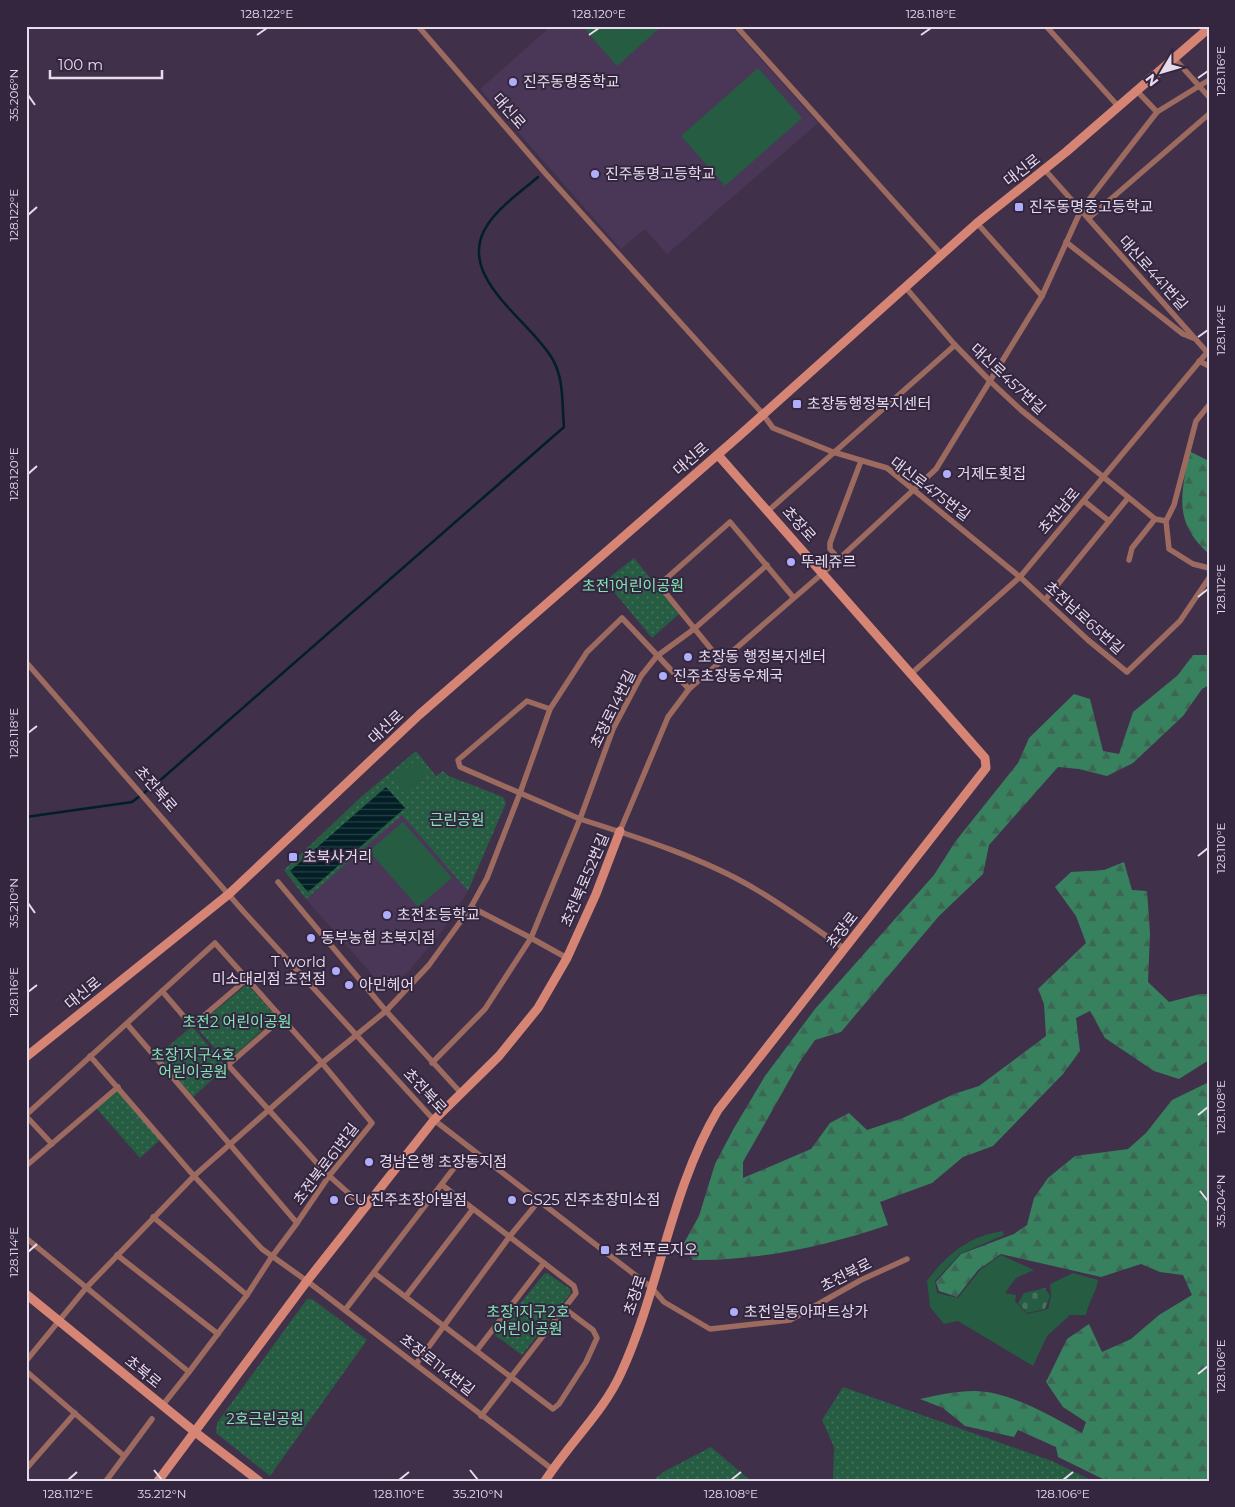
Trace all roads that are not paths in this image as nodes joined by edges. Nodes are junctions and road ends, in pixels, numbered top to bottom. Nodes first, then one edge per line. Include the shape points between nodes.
1 (418, 26) edge
2 (736, 26) edge
3 (1046, 26) edge
4 (1209, 28) edge
5 (1174, 58) junction
6 (1209, 80) edge
7 (1197, 85) junction
8 (1136, 90) junction
9 (1209, 97) edge
10 (1118, 106) junction
11 (1157, 112) junction
12 (1209, 114) edge
13 (1045, 170) junction
14 (1081, 210) junction
15 (1089, 218) junction
16 (977, 223) junction
17 (1066, 242) junction
18 (942, 255) junction
19 (906, 288) junction
20 (1042, 296) junction
21 (1195, 339) junction
22 (955, 345) junction
23 (1208, 351) edge
24 (1199, 361) junction
25 (1209, 366) edge
26 (991, 382) junction
27 (1209, 405) edge
28 (762, 413) junction
29 (833, 452) junction
30 (718, 455) junction
31 (861, 461) junction
32 (1103, 478) junction
33 (914, 490) junction
34 (1128, 498) junction
35 (1084, 501) junction
36 (768, 511) junction
37 (1155, 519) junction
38 (1109, 521) junction
39 (1166, 521) junction
40 (839, 559) junction
41 (1129, 560) dead end
42 (767, 565) junction
43 (1209, 568) edge
44 (824, 572) junction
45 (1020, 577) junction
46 (1209, 578) edge
47 (793, 597) junction
48 (1045, 600) junction
49 (694, 629) junction
50 (657, 656) junction
51 (720, 660) junction
52 (26, 662) edge
53 (912, 674) junction
54 (689, 689) junction
55 (550, 709) junction
56 (520, 793) junction
57 (580, 819) junction
58 (620, 831) junction
59 (278, 882) dead end
60 (228, 894) junction
61 (471, 908) junction
62 (531, 938) junction
63 (845, 949) junction
64 (567, 958) junction
65 (247, 978) junction
66 (162, 991) junction
67 (386, 1011) junction
68 (282, 1018) junction
69 (127, 1024) junction
70 (356, 1034) junction
71 (90, 1056) junction
72 (26, 1057) edge
73 (322, 1063) junction
74 (432, 1064) junction
75 (118, 1087) junction
76 (461, 1093) junction
77 (269, 1112) junction
78 (26, 1115) edge
79 (434, 1120) junction
80 (52, 1144) junction
81 (231, 1145) junction
82 (26, 1166) edge
83 (454, 1168) dead end
84 (194, 1176) junction
85 (329, 1176) junction
86 (442, 1185) junction
87 (538, 1202) junction
88 (364, 1207) junction
89 (473, 1209) junction
90 (153, 1217) junction
91 (297, 1223) junction
92 (510, 1236) junction
93 (26, 1238) edge
94 (117, 1255) junction
95 (271, 1258) junction
96 (907, 1259) dead end
97 (544, 1263) junction
98 (374, 1273) junction
99 (307, 1281) junction
100 (86, 1288) junction
101 (652, 1288) junction
102 (26, 1294) edge
103 (247, 1295) junction
104 (406, 1296) junction
105 (565, 1309) junction
106 (345, 1310) junction
107 (60, 1321) junction
108 (445, 1325) junction
109 (218, 1334) junction
110 (477, 1350) junction
111 (26, 1362) edge
112 (416, 1364) junction
113 (26, 1372) edge
114 (189, 1372) junction
115 (512, 1376) junction
116 (162, 1406) junction
117 (75, 1413) junction
118 (481, 1416) junction
119 (152, 1419) dead end
120 (195, 1432) junction
121 (124, 1456) junction
122 (552, 1469) junction
123 (26, 1470) edge
124 (106, 1481) edge
125 (158, 1481) edge
126 (259, 1481) edge
127 (545, 1481) edge

1 - 28 street, 대신로 via 546,174
2 - 18 street
3 - 10 street
4 - 5 street, 대신로
5 - 7 street
5 - 8 street, 대신로
6 - 7 street
7 - 9 street
7 - 11 street
8 - 10 street, 대신로
8 - 11 street
10 - 13 street, 대신로
11 - 14 street
12 - 15 street
13 - 14 street, 대신로441번길
13 - 16 street, 대신로
14 - 15 street, 대신로441번길
14 - 17 street
15 - 21 street, 대신로441번길
16 - 18 street, 대신로
16 - 20 street
17 - 20 street
17 - 21 street via 1183,334
18 - 19 street, 대신로
19 - 22 street, 대신로457번길
19 - 28 street, 대신로
20 - 26 street
21 - 23 street, 대신로441번길
22 - 26 street, 대신로457번길
22 - 29 street
23 - 24 street, 초전남로
24 - 25 street
24 - 32 street, 초전남로
26 - 32 street, 대신로457번길
26 - 33 street via 936,469
27 - 39 street via 1196,421 1174,505
28 - 29 street, 대신로475번길 via 773,428
28 - 30 street, 대신로
29 - 31 street, 대신로475번길
29 - 36 street
30 - 36 street, 초장로
30 - 60 street, 대신로 via 419,715
31 - 33 street, 대신로475번길 via 887,468
31 - 40 street via 830,543 830,549
32 - 34 street, 대신로457번길
32 - 35 street, 초전남로
33 - 40 street
33 - 45 street, 대신로475번길
34 - 37 street, 대신로457번길
34 - 38 street
35 - 38 street
35 - 45 street, 초전남로
36 - 44 street, 초장로
37 - 39 street
37 - 41 street via 1132,548
38 - 48 street
39 - 43 street via 1169,549 1193,564
40 - 44 street
42 - 47 street
42 - 49 street
42 - 49 street via 730,522 659,585
44 - 47 street
44 - 53 street, 초장로
45 - 48 street, 초전남로65번길
45 - 53 street, 초전남로
46 - 48 street, 초전남로65번길 via 1180,621 1127,672
47 - 51 street
49 - 50 street, 초장로14번길
49 - 51 street
50 - 54 street
50 - 55 street via 622,618 587,652
50 - 57 street, 초장로14번길 via 641,676 613,729
51 - 54 street
52 - 60 street, 초전북로 via 146,796
53 - 63 street, 초장로 via 985,758 986,768
54 - 58 street via 668,717
55 - 56 street
55 - 56 street via 527,701 458,760 460,767
56 - 57 street
56 - 61 street via 487,878
57 - 58 street, 초전북로52번길
57 - 62 street, 초전북로52번길
58 - 63 street via 756,889
58 - 64 street, 초전북로52번길
59 - 67 street
60 - 70 street, 초전북로
60 - 72 street, 대신로
61 - 62 street
61 - 67 street via 429,965
62 - 64 street
62 - 74 street, 초전북로52번길 via 485,1009
63 - 101 street, 초장로 via 718,1110 702,1138
64 - 76 street, 초전북로52번길 via 538,1008 499,1056
65 - 66 street, 초전북로61번길 via 215,943
65 - 66 street via 192,1026
65 - 68 street, 초전북로61번길
66 - 69 street, 초전북로61번길
67 - 70 street
67 - 74 street
68 - 73 street, 초전북로61번길
68 - 77 street via 228,1065
69 - 71 street, 초전북로61번길
69 - 81 street, 초전북로61번길
70 - 73 street
70 - 79 street, 초전북로
71 - 75 street
71 - 78 street, 초전북로61번길
73 - 77 street
73 - 85 street, 초전북로61번길 via 372,1123
74 - 76 street
75 - 80 street
75 - 84 street
76 - 79 street, 초전북로52번길
77 - 81 street
77 - 85 street
78 - 80 street
79 - 87 street, 초전북로
79 - 88 street, 초전북로52번길
80 - 82 street
81 - 84 street
81 - 91 street, 초전북로61번길
83 - 86 street
84 - 90 street
84 - 95 street
85 - 88 street
85 - 91 street, 초전북로61번길
86 - 89 street
86 - 98 street
87 - 92 street
87 - 101 street, 초전북로
88 - 99 street, 초전북로52번길
89 - 92 street
89 - 104 street
90 - 94 street
90 - 103 street
91 - 95 street
92 - 97 street
92 - 108 street
93 - 100 street
94 - 100 street
94 - 109 street
95 - 99 street
95 - 103 street
96 - 101 street, 초전북로 via 861,1280 790,1320 710,1329 664,1302
97 - 105 street via 574,1286 576,1293
97 - 110 street
98 - 104 street
98 - 106 street
99 - 106 street, 초장로114번길
99 - 120 street, 초전북로52번길
100 - 107 street
100 - 114 street
101 - 122 street, 초장로 via 621,1374 604,1404
102 - 107 street, 초북로
103 - 109 street
104 - 108 street
105 - 115 street
105 - 115 street via 593,1330 597,1338 560,1404 554,1409
106 - 112 street, 초장로114번길
107 - 111 street
107 - 116 street, 초북로
108 - 110 street
108 - 112 street
109 - 114 street
110 - 115 street
112 - 118 street, 초장로114번길
113 - 117 street
114 - 116 street
115 - 118 street
116 - 120 street, 초북로
117 - 121 street
117 - 123 street
118 - 122 street, 초장로114번길
119 - 121 street
120 - 125 street
120 - 126 street, 초북로
121 - 124 street
122 - 127 street, 초장로

